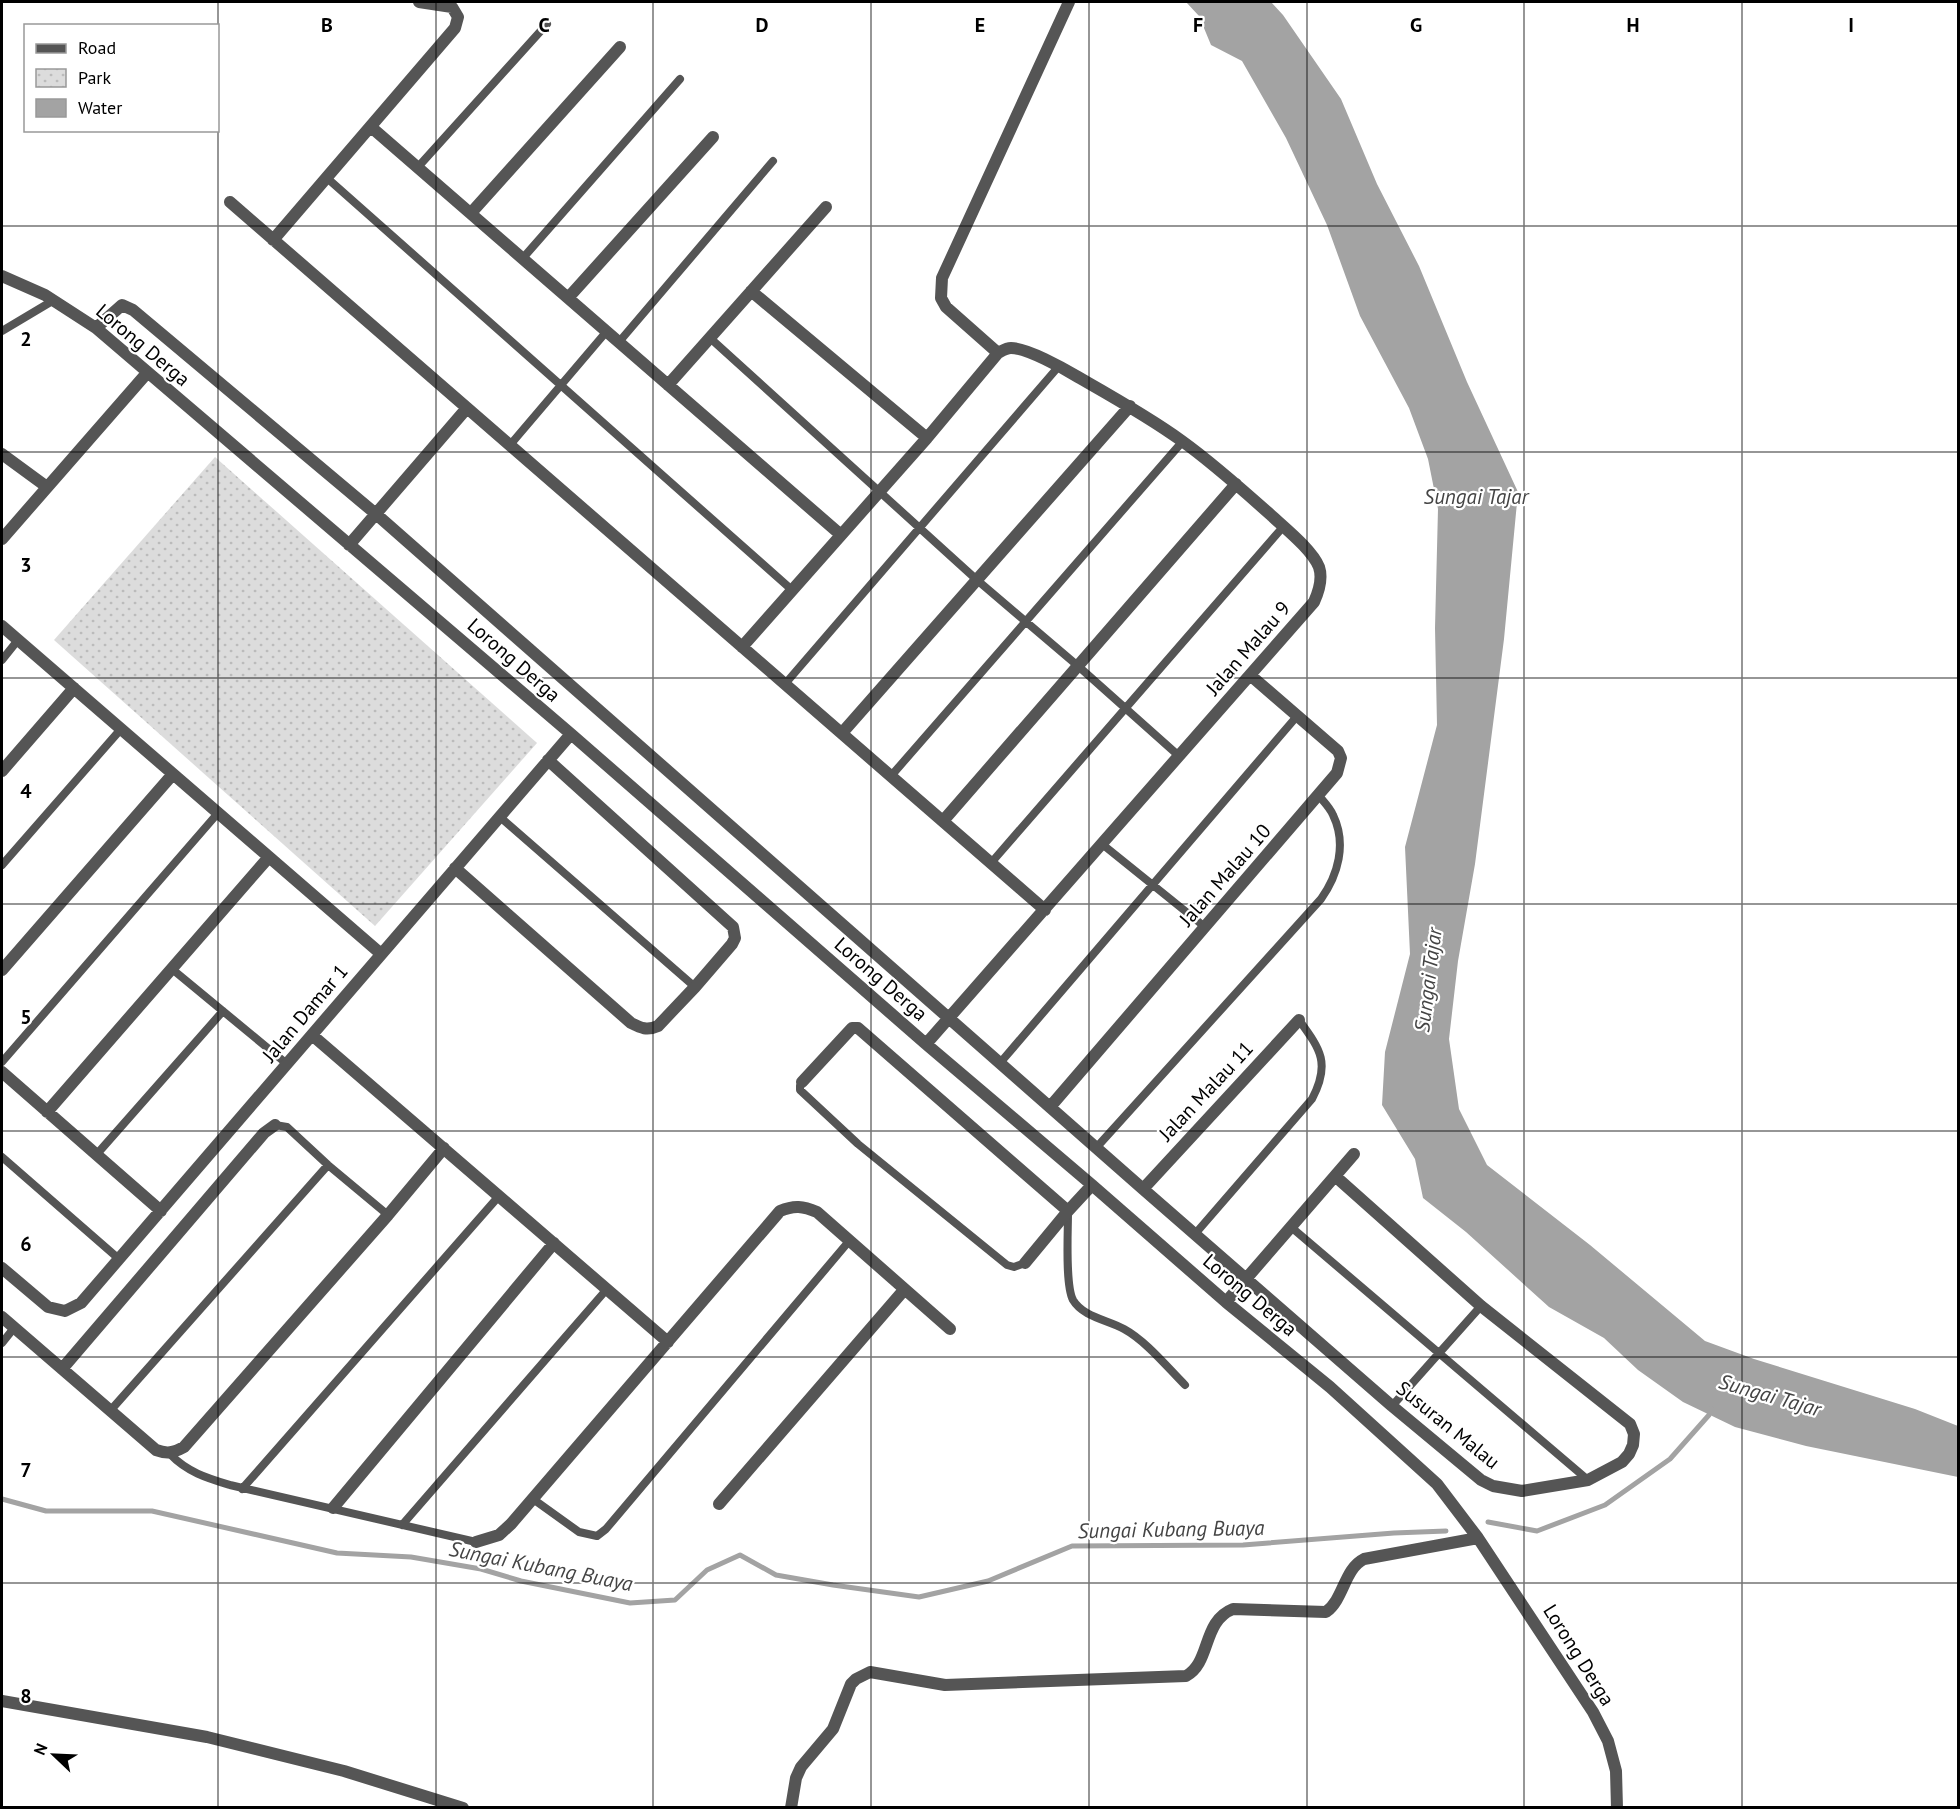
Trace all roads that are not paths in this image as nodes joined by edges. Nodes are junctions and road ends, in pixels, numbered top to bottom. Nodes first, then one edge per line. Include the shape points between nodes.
1 (419, 2) edge
2 (1069, 2) edge
3 (548, 24) dead end
4 (620, 47) dead end
5 (680, 79) dead end
6 (371, 127) junction
7 (713, 137) dead end
8 (772, 161) dead end
9 (418, 167) junction
10 (327, 178) junction
11 (230, 202) dead end
12 (826, 207) dead end
13 (471, 213) junction
14 (273, 240) junction
15 (523, 258) junction
16 (2, 276) edge
17 (751, 291) junction
18 (568, 298) junction
19 (54, 300) junction
20 (96, 328) junction
21 (2, 331) edge
22 (607, 331) junction
23 (710, 338) junction
24 (619, 342) junction
25 (998, 353) junction
26 (1059, 366) junction
27 (147, 373) junction
28 (562, 384) junction
29 (668, 385) junction
30 (1130, 406) junction
31 (467, 408) junction
32 (927, 438) junction
33 (1183, 441) junction
34 (510, 445) junction
35 (2, 454) edge
36 (1236, 484) junction
37 (47, 487) junction
38 (880, 491) junction
39 (376, 514) junction
40 (1283, 527) junction
41 (920, 528) junction
42 (841, 535) junction
43 (2, 539) edge
44 (350, 544) junction
45 (977, 580) junction
46 (792, 590) junction
47 (1026, 622) junction
48 (2, 626) edge
49 (18, 640) junction
50 (742, 646) junction
51 (2, 660) edge
52 (1078, 666) junction
53 (1250, 675) junction
54 (785, 684) junction
55 (74, 688) junction
56 (1125, 709) junction
57 (1298, 715) junction
58 (121, 729) junction
59 (571, 734) junction
60 (842, 734) junction
61 (1179, 756) junction
62 (548, 760) junction
63 (2, 771) edge
64 (173, 774) junction
65 (891, 776) junction
66 (1319, 796) junction
67 (218, 813) junction
68 (500, 818) junction
69 (943, 821) junction
70 (1102, 844) junction
71 (269, 857) junction
72 (991, 862) junction
73 (2, 865) edge
74 (455, 868) junction
75 (1152, 884) junction
76 (1045, 909) junction
77 (1205, 927) junction
78 (380, 953) junction
79 (172, 969) junction
80 (2, 970) edge
81 (695, 987) junction
82 (223, 1011) junction
83 (949, 1019) junction
84 (1299, 1020) joint
85 (312, 1035) junction
86 (926, 1044) junction
87 (2, 1062) edge
88 (1000, 1063) junction
89 (287, 1064) junction
90 (2, 1072) edge
91 (802, 1083) joint
92 (1050, 1107) junction
93 (47, 1112) junction
94 (275, 1125) joint
95 (1096, 1148) junction
96 (444, 1149) junction
97 (97, 1154) junction
98 (1354, 1154) dead end
99 (2, 1157) edge
100 (328, 1165) junction
101 (1335, 1176) junction
102 (1092, 1185) junction
103 (1143, 1189) junction
104 (499, 1196) junction
105 (161, 1211) junction
106 (1068, 1211) junction
107 (388, 1215) junction
108 (1291, 1227) junction
109 (1194, 1234) junction
110 (850, 1240) junction
111 (554, 1243) junction
112 (119, 1259) junction
113 (1025, 1263) joint
114 (2, 1268) edge
115 (1246, 1279) junction
116 (607, 1289) junction
117 (904, 1290) junction
118 (1226, 1302) junction
119 (1481, 1306) junction
120 (2, 1317) edge
121 (14, 1328) junction
122 (950, 1329) dead end
123 (668, 1342) junction
124 (2, 1343) edge
125 (1439, 1355) junction
126 (62, 1369) junction
127 (1185, 1384) dead end
128 (1392, 1406) junction
129 (110, 1411) junction
130 (170, 1454) junction
131 (1588, 1480) junction
132 (242, 1489) junction
133 (533, 1499) junction
134 (719, 1504) dead end
135 (333, 1508) junction
136 (402, 1525) junction
137 (1478, 1538) junction
138 (476, 1542) joint
139 (2, 1701) edge
140 (463, 1808) edge
141 (791, 1808) edge
142 (1617, 1808) edge

1 - 6 street via 452,7 458,17 454,28
2 - 25 street via 942,278 941,298 946,307
3 - 9 lane
4 - 13 street
5 - 15 lane
6 - 9 street
6 - 10 street
7 - 18 street
8 - 24 lane
9 - 13 street
10 - 14 street
10 - 28 lane
11 - 14 street
12 - 17 street
13 - 15 street
14 - 31 street
15 - 18 street
16 - 19 street, Lorong Derga
17 - 23 street
17 - 32 street
18 - 22 street
19 - 20 street, Lorong Derga
19 - 21 lane
20 - 27 street, Lorong Derga
20 - 39 street, Susuran Malau via 122,305 133,310
22 - 24 street
22 - 28 lane
23 - 29 street
23 - 38 lane
24 - 29 street
25 - 26 street, Jalan Malau 9 via 1010,348
25 - 32 street
26 - 30 street, Jalan Malau 9
26 - 41 lane
27 - 37 street
27 - 44 street, Lorong Derga
28 - 34 lane
28 - 46 lane
29 - 42 street
30 - 33 street, Jalan Malau 9
30 - 45 street
31 - 34 street
31 - 39 street
32 - 38 street
33 - 36 street, Jalan Malau 9
33 - 47 lane
34 - 50 street
35 - 37 street
36 - 40 street, Jalan Malau 9
36 - 52 street
37 - 43 street
38 - 41 lane
38 - 42 street
39 - 44 street
39 - 83 street, Susuran Malau
40 - 53 street, Jalan Malau 9 via 1316,561 1320,589 1314,602
40 - 56 lane
41 - 45 lane
41 - 54 lane
42 - 46 street
44 - 59 street, Lorong Derga
45 - 47 lane
45 - 60 street
46 - 50 street
47 - 52 lane
47 - 65 lane
48 - 49 street
49 - 51 lane
49 - 55 street
50 - 54 street
52 - 56 lane
52 - 69 street
53 - 57 street, Jalan Malau 10
53 - 61 street, Jalan Malau 9
54 - 60 street
55 - 58 street
55 - 63 street
56 - 61 lane
56 - 72 lane
57 - 66 street, Jalan Malau 10 via 1341,758 1337,773
57 - 75 lane
58 - 64 street
58 - 73 lane
59 - 62 street, Jalan Damar 1
59 - 86 street, Lorong Derga
60 - 65 street
61 - 70 street, Jalan Malau 9
62 - 68 street, Jalan Damar 1
62 - 81 street via 733,927 732,944
64 - 67 street
64 - 80 street
65 - 69 street
66 - 77 street, Jalan Malau 10
66 - 95 lane via 1333,814 1340,836 1337,871 1331,885
67 - 71 street
67 - 87 lane
68 - 74 street, Jalan Damar 1
68 - 81 lane
69 - 72 street
70 - 75 lane
70 - 76 street, Jalan Malau 9
71 - 78 street
71 - 79 street
72 - 76 street
74 - 78 street, Jalan Damar 1
74 - 81 street via 641,1028 650,1030 658,1026
75 - 77 lane
75 - 88 lane
76 - 83 street, Jalan Malau 9
77 - 92 street, Jalan Malau 10
78 - 85 street, Jalan Damar 1
79 - 82 lane
79 - 93 street
82 - 89 lane
82 - 97 lane
83 - 86 street, Jalan Malau 9
83 - 88 street, Susuran Malau
84 - 103 street, Jalan Malau 11
84 - 109 lane via 1321,1054 1318,1087 1312,1099
85 - 89 street, Jalan Damar 1
85 - 96 street
86 - 102 street, Lorong Derga
88 - 92 street, Susuran Malau
89 - 105 street, Jalan Damar 1
90 - 93 street
91 - 106 street via 852,1028 858,1028
91 - 113 lane via 800,1090 858,1144 1007,1265
92 - 95 street, Susuran Malau
93 - 97 street
94 - 100 lane via 287,1127
94 - 126 street via 264,1133
95 - 103 street, Susuran Malau
96 - 104 street
96 - 107 street
97 - 105 street
98 - 101 street
99 - 112 lane
100 - 107 lane
100 - 129 lane
101 - 108 street
101 - 119 street
102 - 106 street
102 - 118 street, Lorong Derga
103 - 109 street, Susuran Malau
104 - 111 street
104 - 132 lane
105 - 112 street, Jalan Damar 1
106 - 113 street
106 - 127 lane via 1069,1278 1074,1301 1089,1314 1133,1335
107 - 130 street via 184,1447
108 - 115 street
108 - 125 lane
109 - 115 street, Susuran Malau
110 - 117 street
110 - 123 street via 804,1206 780,1211
110 - 133 lane via 606,1529 597,1536 579,1533
111 - 116 street
111 - 135 street
112 - 114 street, Jalan Damar 1 via 81,1303 65,1311 48,1307
115 - 118 street
115 - 128 street, Susuran Malau
116 - 123 street
116 - 136 lane
117 - 122 street
117 - 134 street
118 - 137 street, Lorong Derga via 1407,1455 1437,1484
119 - 125 lane
119 - 131 street, Susuran Malau via 1630,1424 1634,1434 1629,1454 1622,1462
120 - 121 street
121 - 124 lane
121 - 126 street
123 - 133 street
125 - 128 lane
125 - 131 lane
126 - 129 street
128 - 131 street, Susuran Malau via 1493,1486 1522,1491
129 - 130 street via 156,1450
130 - 132 lane via 197,1475
132 - 135 lane
133 - 138 street via 499,1535
135 - 136 lane
136 - 138 lane
137 - 141 street via 1364,1559 1355,1567 1335,1605 1326,1612 1226,1612 1217,1621 1194,1671 1186,1676 945,1685 870,1672 851,1684 833,1729 801,1767
137 - 142 street, Lorong Derga via 1581,1692 1608,1741 1616,1771
139 - 140 street via 207,1737

